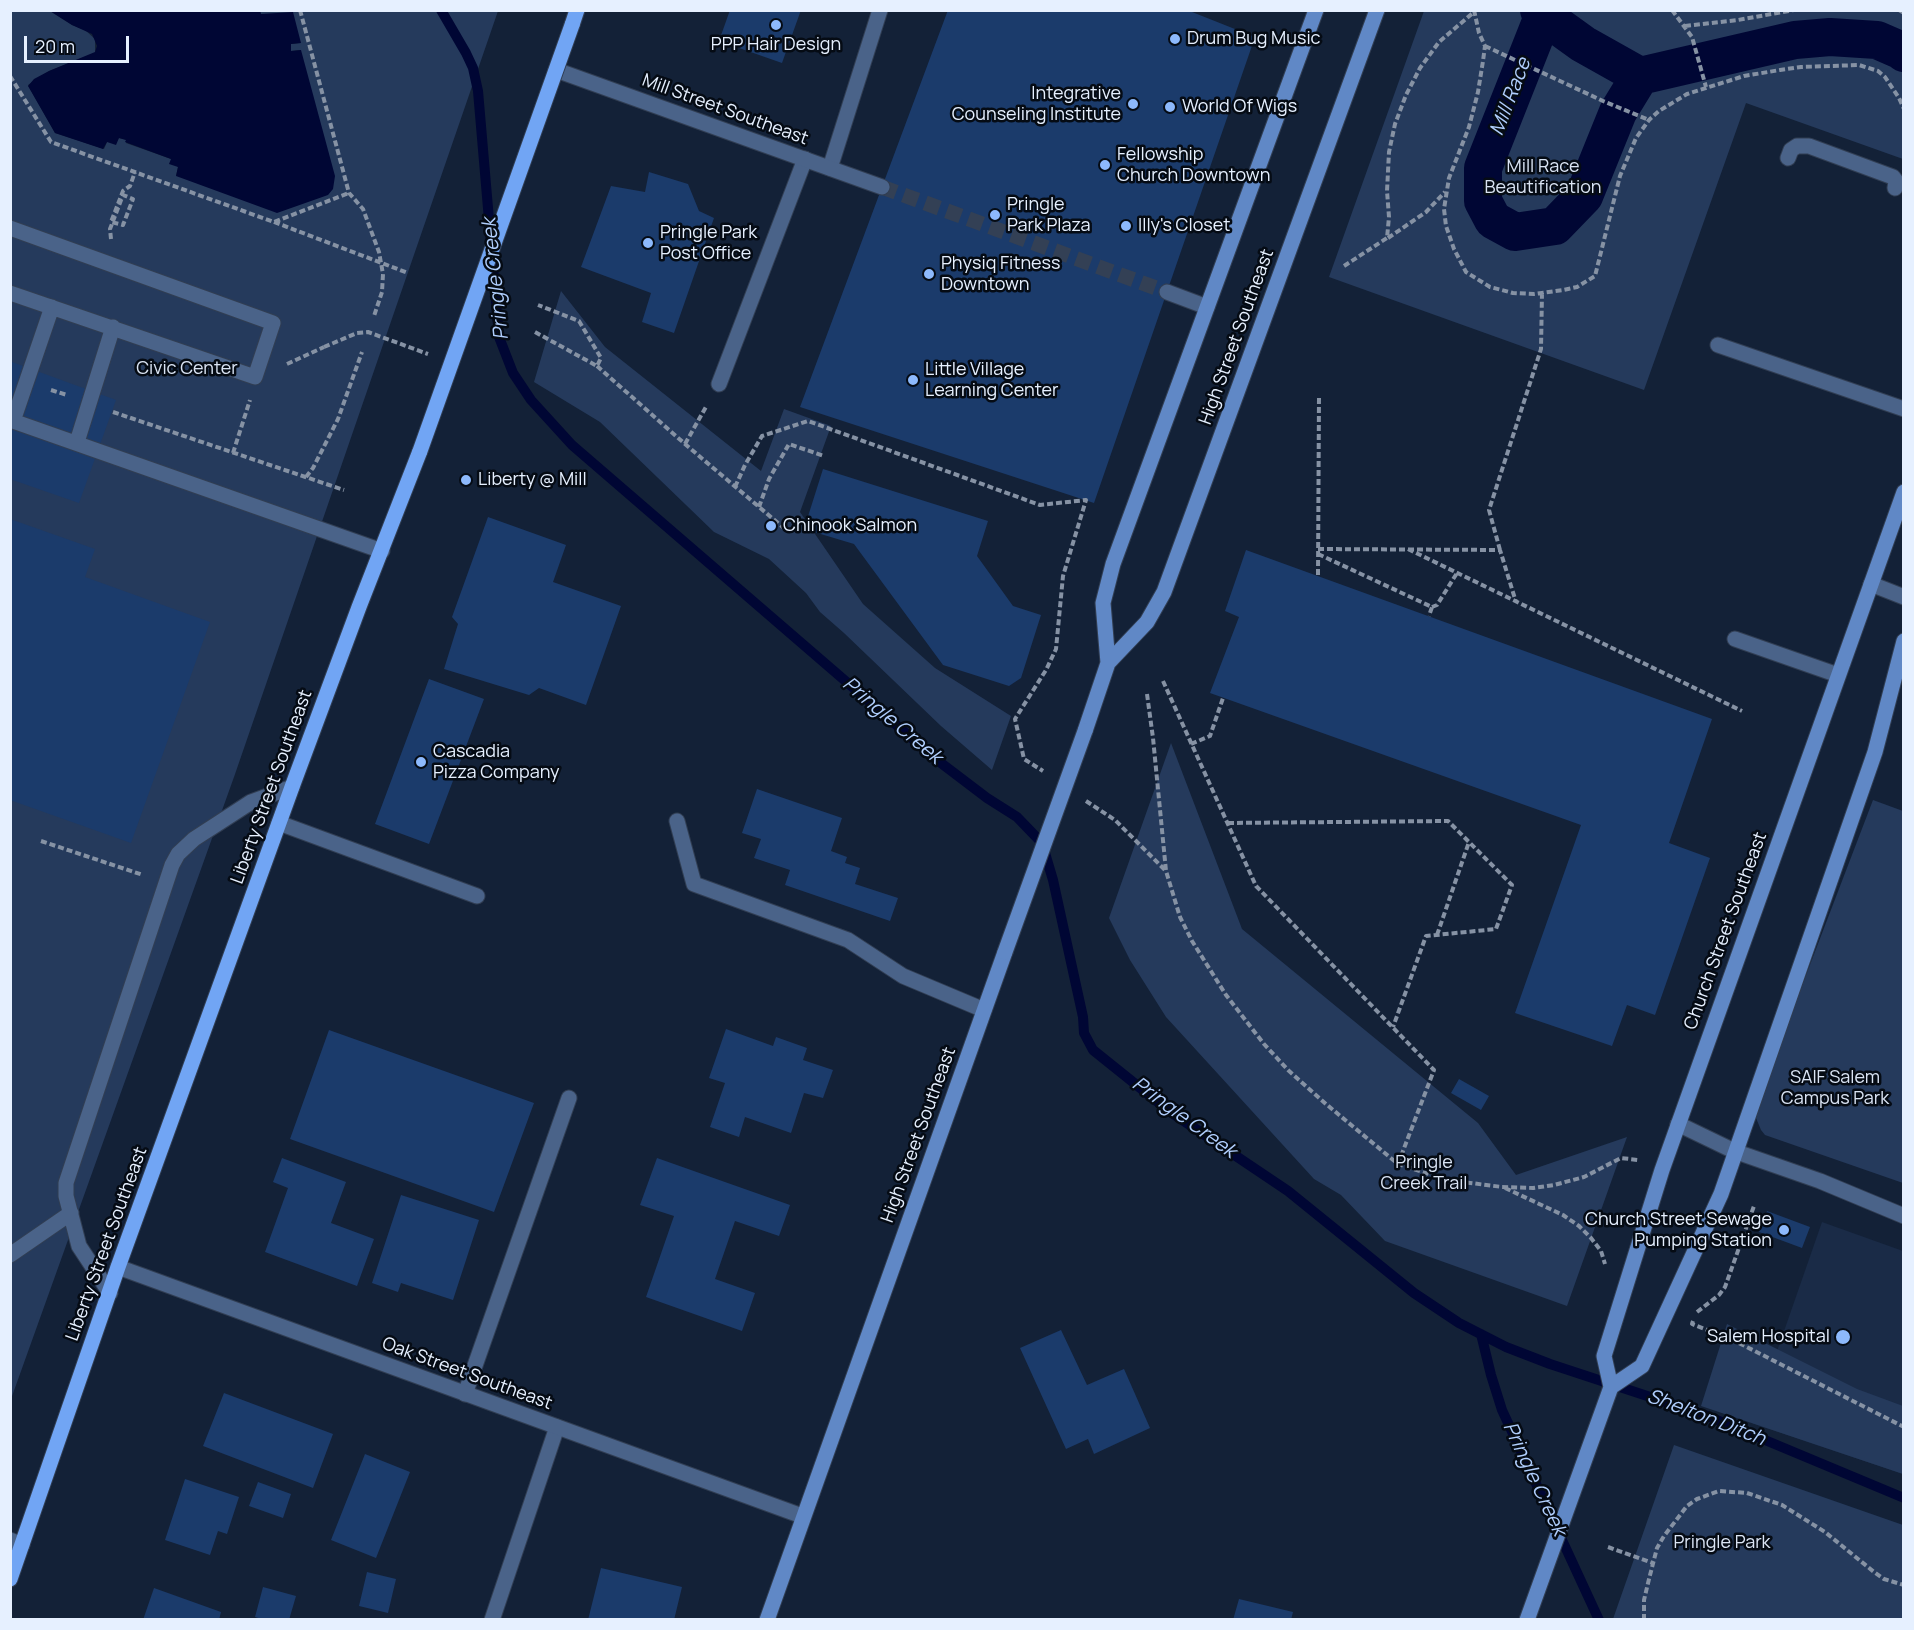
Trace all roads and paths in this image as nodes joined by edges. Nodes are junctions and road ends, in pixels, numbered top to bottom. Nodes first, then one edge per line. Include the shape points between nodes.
1 (300, 10) edge
2 (880, 10) edge
3 (1316, 10) edge
4 (1377, 10) edge
5 (1672, 10) edge
6 (1794, 10) edge
7 (1899, 10) edge
8 (1474, 11) edge
9 (1904, 13) edge
10 (574, 18) edge
11 (1685, 26) junction
12 (1485, 46) junction
13 (556, 70) junction
14 (10, 76) edge
15 (1706, 87) junction
16 (1904, 109) edge
17 (1649, 120) junction
18 (1788, 158) dead end
19 (805, 159) junction
20 (830, 168) junction
21 (135, 172) junction
22 (882, 187) tunnel mouth
23 (1895, 188) dead end
24 (1446, 192) junction
25 (349, 193) junction
26 (274, 222) junction
27 (10, 228) edge
28 (110, 229) dead end
29 (1387, 238) junction
30 (381, 262) junction
31 (1344, 266) dead end
32 (408, 273) dead end
33 (1167, 291) tunnel mouth
34 (10, 293) edge
35 (1542, 293) junction
36 (538, 305) dead end
37 (52, 307) junction
38 (1207, 307) junction
39 (374, 316) dead end
40 (113, 327) junction
41 (535, 332) dead end
42 (1718, 345) dead end
43 (324, 347) dead end
44 (362, 352) dead end
45 (452, 363) junction
46 (597, 366) junction
47 (719, 384) joint
48 (48, 389) dead end
49 (253, 393) dead end
50 (1319, 396) dead end
51 (70, 397) dead end
52 (104, 408) dead end
53 (1904, 409) edge
54 (12, 420) edge
55 (77, 442) junction
56 (685, 444) junction
57 (232, 453) junction
58 (824, 456) dead end
59 (306, 477) junction
60 (735, 487) junction
61 (344, 490) dead end
62 (1904, 492) edge
63 (759, 507) junction
64 (785, 529) dead end
65 (1408, 549) junction
66 (1500, 550) junction
67 (382, 551) junction
68 (1318, 551) junction
69 (1457, 573) junction
70 (1318, 575) dead end
71 (1871, 584) junction
72 (1904, 597) edge
73 (1516, 603) junction
74 (1432, 607) junction
75 (1428, 616) dead end
76 (1735, 639) dead end
77 (1904, 641) edge
78 (1108, 663) junction
79 (1838, 675) junction
80 (1162, 681) dead end
81 (1147, 694) dead end
82 (1223, 698) dead end
83 (1742, 711) dead end
84 (1015, 719) dead end
85 (1191, 744) junction
86 (292, 788) junction
87 (677, 821) dead end
88 (279, 823) junction
89 (1228, 823) junction
90 (41, 841) dead end
91 (1469, 842) junction
92 (166, 882) junction
93 (477, 896) dead end
94 (1437, 935) junction
95 (984, 1010) junction
96 (1393, 1027) junction
97 (569, 1098) dead end
98 (1678, 1124) junction
99 (1734, 1151) junction
100 (1642, 1161) dead end
101 (1398, 1164) junction
102 (1502, 1187) junction
103 (1754, 1206) dead end
104 (71, 1213) junction
105 (1904, 1216) edge
106 (10, 1255) edge
107 (1606, 1264) dead end
108 (118, 1268) junction
109 (110, 1293) junction
110 (1611, 1387) junction
111 (465, 1394) junction
112 (557, 1427) junction
113 (1904, 1427) edge
114 (802, 1516) junction
115 (16, 1542) edge
116 (1608, 1547) dead end
117 (1653, 1563) junction
118 (10, 1580) edge
119 (1904, 1585) edge
120 (492, 1620) edge
121 (767, 1620) edge
122 (1527, 1620) edge
123 (1644, 1620) edge

1 - 25 path
2 - 20 street
3 - 38 street, High Street Southeast
4 - 78 street, High Street Southeast via 1164,592 1147,622
5 - 11 path
6 - 11 path
7 - 9 path
8 - 12 path
8 - 29 path via 1439,42 1406,95 1389,152
10 - 13 main road, Liberty Street Southeast, bridge
11 - 15 path via 1692,37
12 - 17 path
12 - 24 path via 1472,115
13 - 19 street, Mill Street Southeast
13 - 45 main road, Liberty Street Southeast, bridge
14 - 21 path via 51,142
15 - 16 path via 1780,70 1859,65 1885,77
15 - 17 path via 1667,105
17 - 35 path via 1636,138 1620,176 1595,276 1576,287
18 - 23 street via 1797,146 1809,146 1893,177
19 - 20 street, Mill Street Southeast
19 - 47 street
20 - 22 street, Mill Street Southeast
21 - 26 path
21 - 28 path via 130,186 123,191 111,222 117,224 123,225 132,199 123,195 113,220
24 - 29 path via 1426,212
24 - 35 path via 1446,226 1466,272 1490,287 1513,293
25 - 26 path
25 - 30 path via 363,209
26 - 30 path
27 - 40 street via 273,323 255,377
29 - 31 path
30 - 32 path
30 - 39 path via 382,291
33 - 38 street
34 - 37 street
35 - 66 path via 1542,349 1489,510
36 - 46 path via 579,321 601,358
37 - 40 street
37 - 54 street
38 - 78 street, High Street Southeast via 1102,603
40 - 55 street
41 - 46 path
42 - 53 street
43 - 45 path, bridge via 368,332
44 - 59 path via 338,419
45 - 67 main road, Liberty Street Southeast, bridge
46 - 56 path
47 - 56 path
48 - 51 path
49 - 57 path
50 - 68 path
52 - 57 path
54 - 55 street
55 - 67 street
56 - 60 path
57 - 59 path
58 - 63 path via 789,444 769,479
59 - 61 path
60 - 63 path
60 - 84 path via 762,436 808,421 1040,505 1086,500 1063,576 1056,649
62 - 71 street, Church Street Southeast
63 - 64 path
65 - 66 path
65 - 68 path
65 - 69 path
66 - 73 path
67 - 86 main road, Liberty Street Southeast
68 - 70 path
68 - 74 path
69 - 73 path
69 - 74 path via 1437,606
71 - 72 street
71 - 79 street, Church Street Southeast
73 - 83 path
74 - 75 path
76 - 79 street
77 - 99 street via 1875,752
78 - 95 street, High Street Southeast, bridge
79 - 98 street, Church Street Southeast
80 - 85 path
81 - 101 path via 1166,871 1192,941 1226,995 1264,1044 1326,1104
82 - 85 path via 1210,736
85 - 89 path
86 - 88 main road, Liberty Street Southeast
86 - 92 street via 251,802 194,839 178,854
87 - 95 street via 694,884 848,940 903,976
88 - 93 street
88 - 108 main road, Liberty Street Southeast
89 - 91 path via 1448,821
89 - 96 path via 1256,886
90 - 92 path
91 - 94 path
91 - 94 path via 1512,885 1496,929
92 - 104 street via 68,1176 66,1196
94 - 96 path via 1426,936
95 - 114 street, High Street Southeast
96 - 101 path via 1434,1070
97 - 111 street
98 - 99 street
98 - 110 street, Church Street Southeast via 1604,1356
99 - 105 street
99 - 110 street via 1721,1194 1642,1366
100 - 102 path via 1621,1158 1584,1177 1554,1185
101 - 102 path via 1447,1180
102 - 107 path via 1579,1226 1601,1251
103 - 113 path via 1725,1287 1699,1310 1692,1324 1733,1340
104 - 106 street
104 - 109 street via 79,1246
108 - 109 main road, Liberty Street Southeast
108 - 111 street, Oak Street Southeast
109 - 115 main road, Liberty Street Southeast
110 - 122 street
111 - 112 street, Oak Street Southeast
112 - 114 street, Oak Street Southeast
112 - 120 street
114 - 121 street, High Street Southeast
115 - 118 main road, Liberty Street Southeast
116 - 117 path
117 - 119 path via 1664,1536 1687,1506 1709,1493 1733,1491 1782,1505 1817,1526 1884,1579
117 - 123 path via 1644,1600

